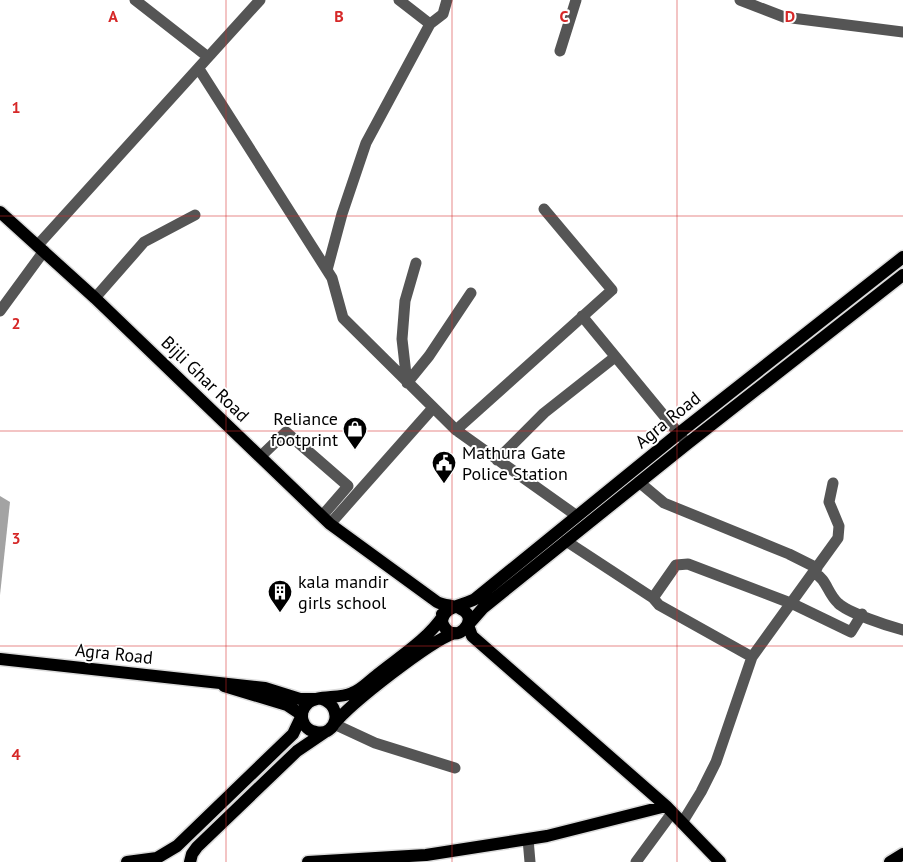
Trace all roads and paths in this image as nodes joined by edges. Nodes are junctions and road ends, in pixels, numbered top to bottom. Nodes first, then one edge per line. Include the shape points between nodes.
1 (260, 0) edge
2 (400, 0) edge
3 (447, 0) edge
4 (576, 0) edge
5 (740, 0) edge
6 (143, 2) edge
7 (430, 24) junction
8 (903, 32) edge
9 (560, 51) dead end
10 (208, 57) junction
11 (199, 69) junction
12 (544, 210) dead end
13 (0, 212) edge
14 (195, 215) dead end
15 (40, 249) junction
16 (903, 257) edge
17 (416, 263) dead end
18 (327, 270) junction
19 (903, 275) edge
20 (471, 293) dead end
21 (96, 298) junction
22 (0, 311) edge
23 (582, 316) junction
24 (616, 357) junction
25 (407, 383) junction
26 (432, 408) junction
27 (456, 430) junction
28 (678, 434) junction
29 (687, 444) junction
30 (260, 457) junction
31 (497, 460) junction
32 (639, 482) junction
33 (833, 483) dead end
34 (577, 516) junction
35 (326, 520) junction
36 (566, 541) junction
37 (815, 570) junction
38 (653, 598) junction
39 (437, 602) junction
40 (792, 604) junction
41 (454, 607) junction
42 (862, 614) junction
43 (443, 616) junction
44 (903, 630) edge
45 (463, 632) junction
46 (752, 657) junction
47 (0, 659) edge
48 (224, 686) junction
49 (319, 699) junction
50 (302, 714) junction
51 (330, 728) junction
52 (455, 768) dead end
53 (669, 810) junction
54 (682, 823) junction
55 (528, 839) junction
56 (903, 854) edge
57 (163, 858) edge
58 (127, 862) edge
59 (190, 862) edge
60 (308, 862) edge
61 (322, 862) edge
62 (530, 862) edge
63 (636, 862) edge
64 (720, 862) edge
65 (890, 862) edge

1 - 10 street
2 - 7 street
3 - 7 street via 443,14
4 - 9 street
5 - 8 street via 784,17
6 - 10 street
7 - 18 street via 366,143
10 - 11 street
11 - 15 street
11 - 18 street
12 - 23 street via 612,290
13 - 15 main road, Bijli Ghar Road
14 - 21 street via 144,242
15 - 21 main road, Bijli Ghar Road
15 - 22 street
16 - 28 main road, Agra Road
17 - 25 street via 405,301 402,339
18 - 25 street via 342,318
19 - 29 main road, Agra Road
20 - 25 street
21 - 30 main road, Bijli Ghar Road
23 - 24 street
23 - 27 street
24 - 28 street
24 - 31 street via 544,413
25 - 26 street
26 - 27 street
26 - 35 street
27 - 31 street
28 - 29 street
28 - 34 main road, Agra Road
29 - 32 main road, Agra Road
30 - 35 main road, Bijli Ghar Road
30 - 35 street via 286,432 348,486
31 - 34 street
32 - 36 main road, Agra Road
32 - 37 street via 664,503 789,554
33 - 37 street via 829,502 839,526 838,538
34 - 41 main road, Agra Road via 475,599
35 - 39 main road, Bijli Ghar Road
36 - 38 street
36 - 45 main road, Agra Road via 483,608
37 - 40 street
37 - 42 street via 839,604
38 - 40 street via 676,565 688,564
38 - 46 street via 659,605
39 - 41 main road
39 - 43 main road
40 - 42 street via 851,632
40 - 46 street
41 - 43 main road, Agra Road
41 - 45 main road via 466,612
42 - 44 street via 885,626
43 - 45 main road via 444,626
43 - 49 main road, Agra Road via 432,631 354,693
45 - 51 main road, Agra Road via 435,642 348,709
45 - 53 main road
46 - 54 street via 716,762
47 - 48 main road, Agra Road
48 - 49 main road, Agra Road via 265,688 300,699
48 - 50 main road, Agra Road via 287,705
49 - 50 main road via 306,704
49 - 51 main road via 334,708 336,714
50 - 51 main road via 309,730 320,733
50 - 57 main road via 293,734
51 - 52 street
51 - 59 main road, Agra Road via 297,751 197,847
53 - 54 main road
53 - 55 main road
53 - 63 street
54 - 64 main road
55 - 61 main road via 426,855
55 - 62 street
56 - 65 main road
57 - 58 main road
57 - 59 main road via 180,852
60 - 61 main road

